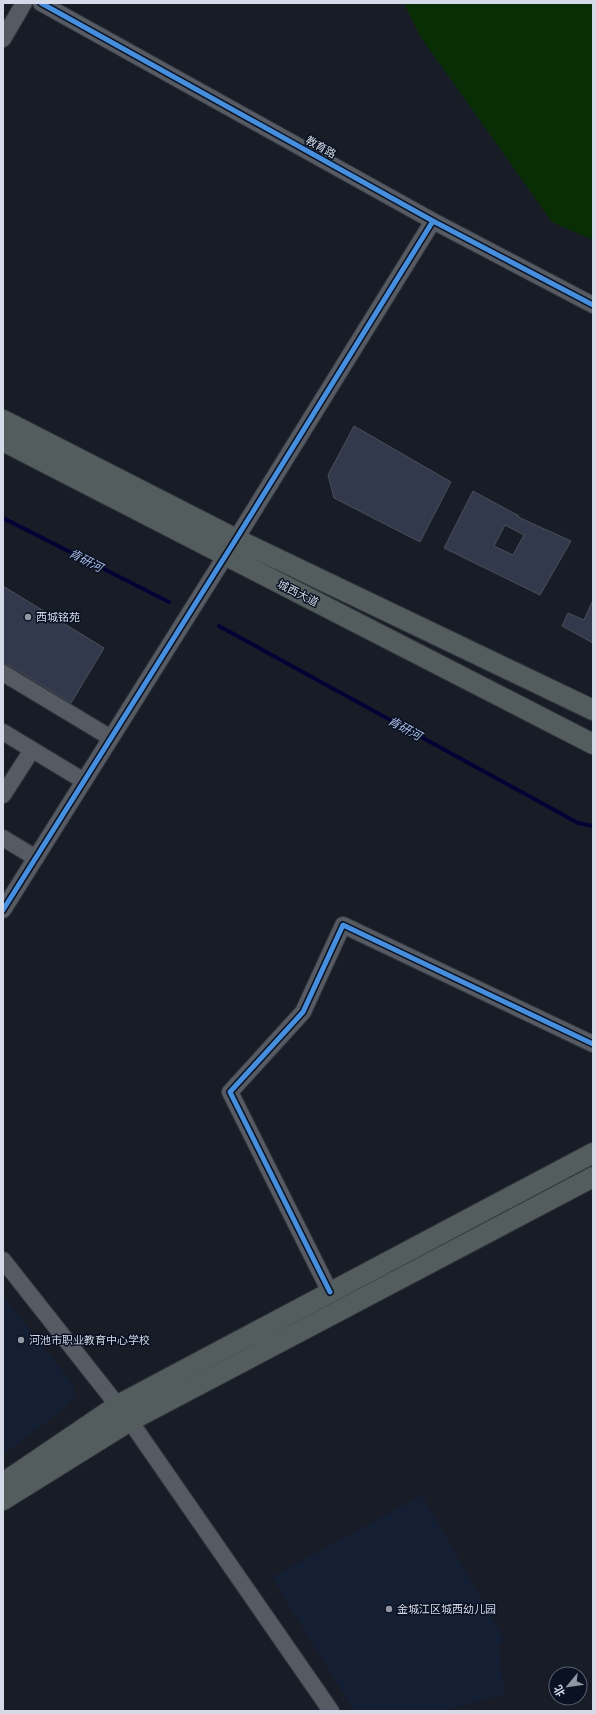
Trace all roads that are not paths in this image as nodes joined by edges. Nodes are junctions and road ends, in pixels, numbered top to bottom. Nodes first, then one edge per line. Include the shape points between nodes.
1 (24, 3) edge
2 (41, 3) edge
3 (3, 39) edge
4 (433, 220) junction
5 (593, 305) edge
6 (3, 420) edge
7 (3, 441) edge
8 (231, 547) junction
9 (3, 673) edge
10 (593, 710) edge
11 (3, 732) edge
12 (111, 738) junction
13 (593, 744) edge
14 (32, 750) junction
15 (84, 781) junction
16 (3, 795) edge
17 (3, 838) edge
18 (36, 858) junction
19 (3, 910) edge
20 (593, 1044) edge
21 (593, 1153) edge
22 (593, 1177) edge
23 (3, 1260) edge
24 (330, 1292) junction
25 (118, 1405) junction
26 (130, 1421) junction
27 (3, 1483) edge
28 (3, 1500) edge
29 (331, 1711) edge

1 - 3 street
2 - 4 street, 教育路
4 - 5 street, 教育路
4 - 8 street
6 - 8 main road, 城西大道
7 - 8 main road, 城西大道
8 - 10 main road, 城西大道
8 - 12 street
8 - 13 main road, 城西大道
9 - 12 street
11 - 14 street
12 - 15 street
14 - 15 street
14 - 16 street
15 - 18 street
17 - 18 street
18 - 19 street
20 - 24 street via 344,925 303,1012 230,1092
21 - 24 main road
22 - 26 main road
23 - 25 street
24 - 25 main road
25 - 26 street
25 - 27 main road
26 - 28 main road
26 - 29 street

